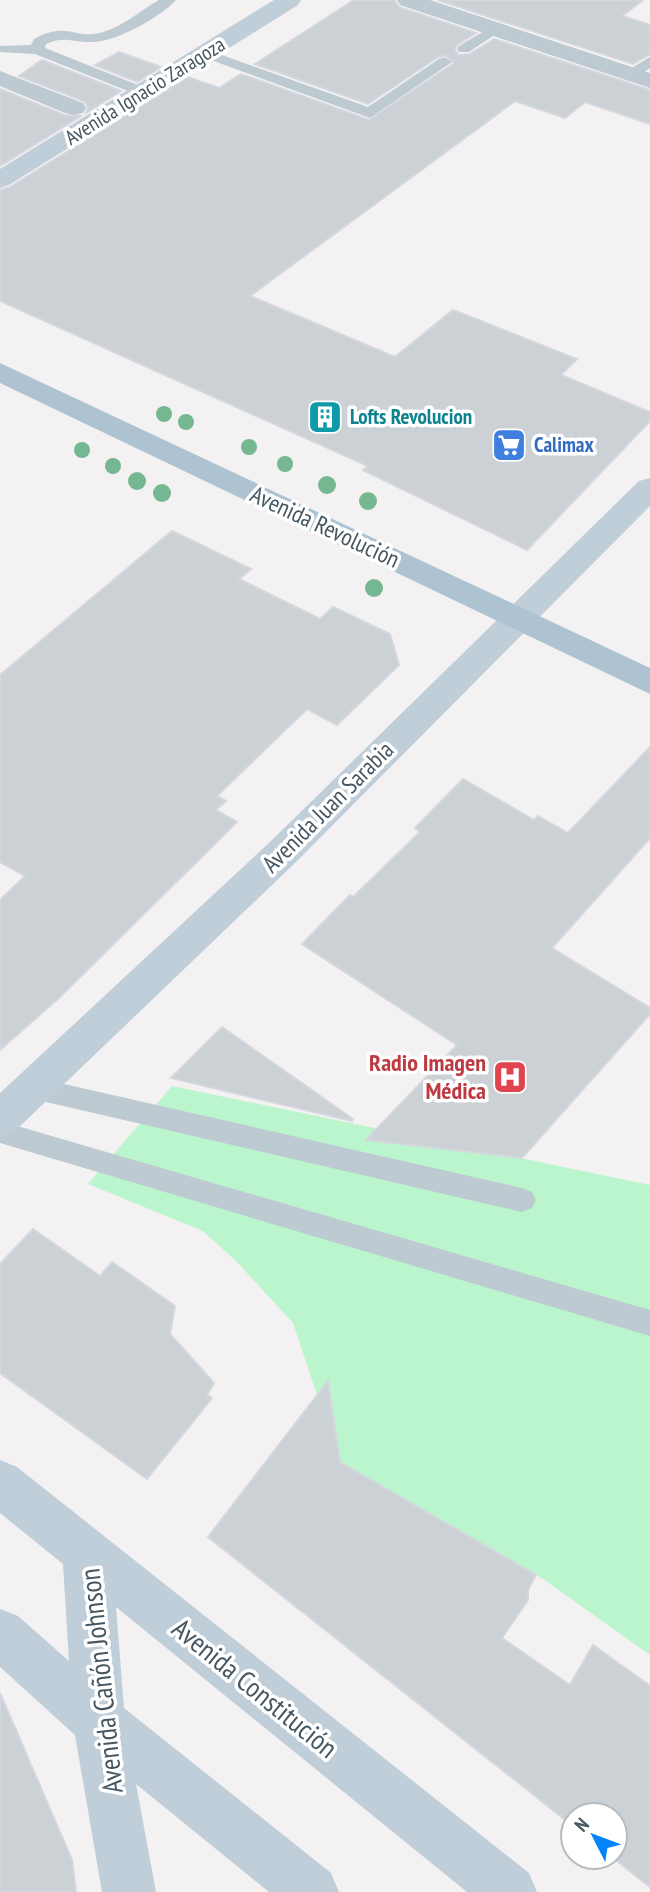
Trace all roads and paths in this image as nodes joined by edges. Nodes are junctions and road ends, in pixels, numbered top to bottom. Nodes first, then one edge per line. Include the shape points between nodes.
1 (169, 0) edge
2 (290, 0) edge
3 (408, 0) edge
4 (495, 29) junction
5 (2, 48) edge
6 (464, 49) dead end
7 (37, 50) junction
8 (205, 53) junction
9 (650, 61) edge
10 (444, 62) dead end
11 (0, 78) edge
12 (640, 78) edge
13 (134, 98) junction
14 (74, 108) dead end
15 (0, 180) edge
16 (0, 372) edge
17 (650, 488) edge
18 (518, 619) junction
19 (650, 682) edge
20 (33, 1088) junction
21 (0, 1119) edge
22 (0, 1132) edge
23 (522, 1200) dead end
24 (650, 1324) edge
25 (0, 1483) edge
26 (87, 1552) junction
27 (0, 1634) edge
28 (99, 1721) junction
29 (129, 1892) edge
30 (312, 1892) edge
31 (510, 1892) edge

1 - 7 lane via 111,34 89,38 61,32 39,42
2 - 8 main road, Avenida Ignacio Zaragoza
3 - 4 street
4 - 6 lane
4 - 12 street
5 - 7 lane
5 - 13 lane
7 - 13 lane
8 - 10 lane via 370,113
8 - 13 main road, Avenida Ignacio Zaragoza
9 - 12 lane
11 - 14 street
13 - 15 main road, Avenida Ignacio Zaragoza
16 - 18 main road, Avenida Revolución
17 - 18 main road, Avenida Juan Sarabia
18 - 19 main road, Avenida Revolución
18 - 20 main road, Avenida Juan Sarabia via 284,852
20 - 21 main road, Avenida Juan Sarabia
20 - 23 lane
22 - 24 lane
25 - 26 main road, Avenida Constitución
26 - 28 main road, Avenida Cañón Johnson
26 - 31 main road, Avenida Constitución
27 - 28 main road
28 - 29 main road, Avenida Cañón Johnson
28 - 30 main road

